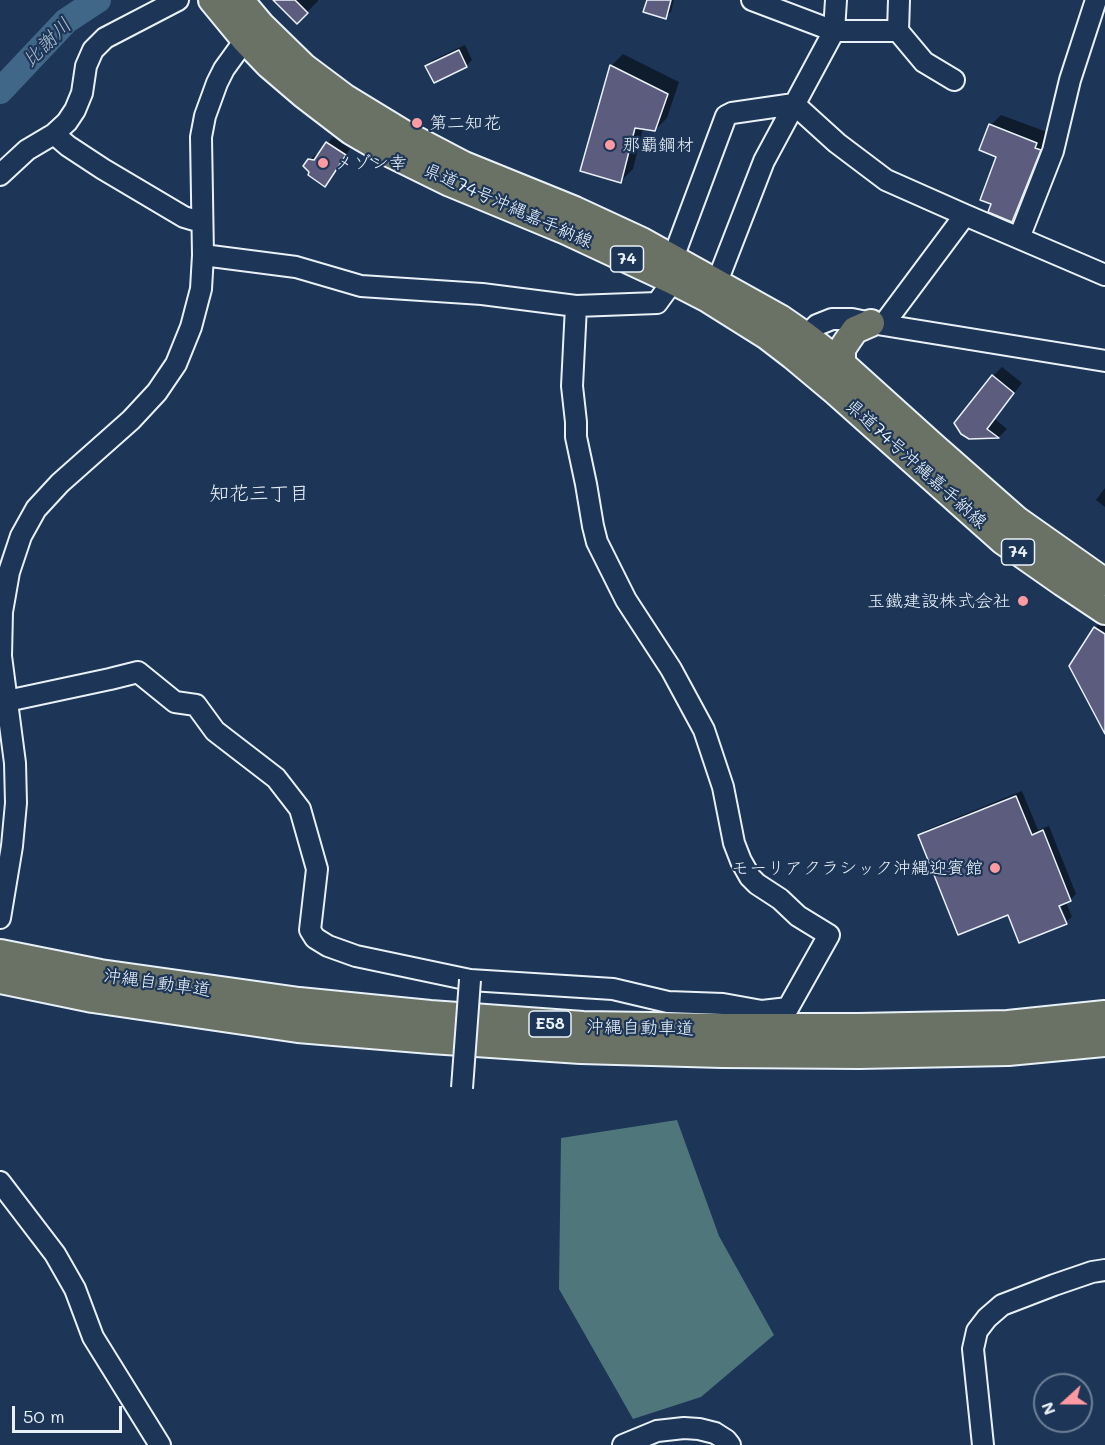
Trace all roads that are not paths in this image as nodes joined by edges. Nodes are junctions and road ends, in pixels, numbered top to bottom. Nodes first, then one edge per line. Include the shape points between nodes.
1 (178, 0) edge
2 (212, 0) edge
3 (240, 0) edge
4 (752, 0) edge
5 (836, 0) edge
6 (899, 0) edge
7 (1096, 0) edge
8 (834, 31) junction
9 (898, 31) junction
10 (253, 32) junction
11 (954, 80) dead end
12 (794, 105) junction
13 (54, 134) junction
14 (0, 175) edge
15 (964, 215) junction
16 (201, 222) junction
17 (1019, 238) junction
18 (202, 255) junction
19 (673, 269) junction
20 (1105, 275) edge
21 (717, 282) junction
22 (576, 306) junction
23 (877, 324) junction
24 (800, 346) junction
25 (1105, 361) edge
26 (842, 364) junction
27 (1105, 582) edge
28 (1105, 611) edge
29 (7, 701) junction
30 (0, 918) edge
31 (0, 955) edge
32 (0, 978) edge
33 (470, 980) junction
34 (1105, 1016) edge
35 (1105, 1041) edge
36 (462, 1088) dead end
37 (0, 1182) edge
38 (1105, 1270) edge
39 (160, 1445) edge
40 (623, 1445) edge
41 (730, 1445) edge
42 (983, 1445) edge

1 - 13 street via 105,38 93,50 79,102
2 - 10 main road, 県道74号沖縄嘉手納線 / 74
3 - 10 main road, 県道74号沖縄嘉手納線 / 74
4 - 8 street
5 - 8 street
6 - 9 street
7 - 17 street via 1070,80 1053,151
8 - 9 street
8 - 12 street
9 - 11 street via 924,62
10 - 16 street via 224,69 205,116 201,137
10 - 19 main road, 県道74号沖縄嘉手納線 / 74 via 403,133 464,165 642,241
12 - 15 street via 886,180
12 - 19 street via 726,116
12 - 21 street via 764,161
13 - 14 street via 27,150
13 - 16 street via 103,169 184,217
15 - 17 street
15 - 23 street
16 - 18 street
17 - 20 street
18 - 22 street via 296,267 361,286 483,294
18 - 29 street via 201,289 176,364 131,420 36,509 21,536 2,612 1,656
19 - 21 main road, 県道74号沖縄嘉手納線 / 74
19 - 22 street via 657,303
19 - 24 main road, 県道74号沖縄嘉手納線 / 74 via 708,300 767,336
21 - 24 main road, 県道74号沖縄嘉手納線 / 74 via 780,318
22 - 33 street via 572,386 576,437 597,542 704,730 723,787 734,843 750,877 798,916 829,935 789,1008 762,1011 723,1004 668,1002 613,989
23 - 24 street via 832,319 817,325
23 - 25 street
23 - 26 main road via 855,330 842,349
24 - 26 main road, 県道74号沖縄嘉手納線 / 74
24 - 28 main road, 県道74号沖縄嘉手納線 / 74 via 836,392 1003,542
26 - 27 main road, 県道74号沖縄嘉手納線 / 74 via 1017,519
29 - 30 street via 16,803
29 - 33 street via 138,672 175,702 196,705 214,731 276,778 300,809 317,869 310,930 315,938 356,956
31 - 34 highway, 沖縄自動車道 / E58 via 100,975 299,1003 583,1027 870,1029 1008,1026
32 - 35 highway, 沖縄自動車道 / E58 via 93,997 298,1027 581,1048 859,1053 1008,1050
33 - 36 street, bridge
37 - 39 street via 55,1254 75,1289 93,1337
38 - 42 street via 1002,1305 977,1331 973,1349
40 - 41 street via 657,1431 684,1428 715,1433

